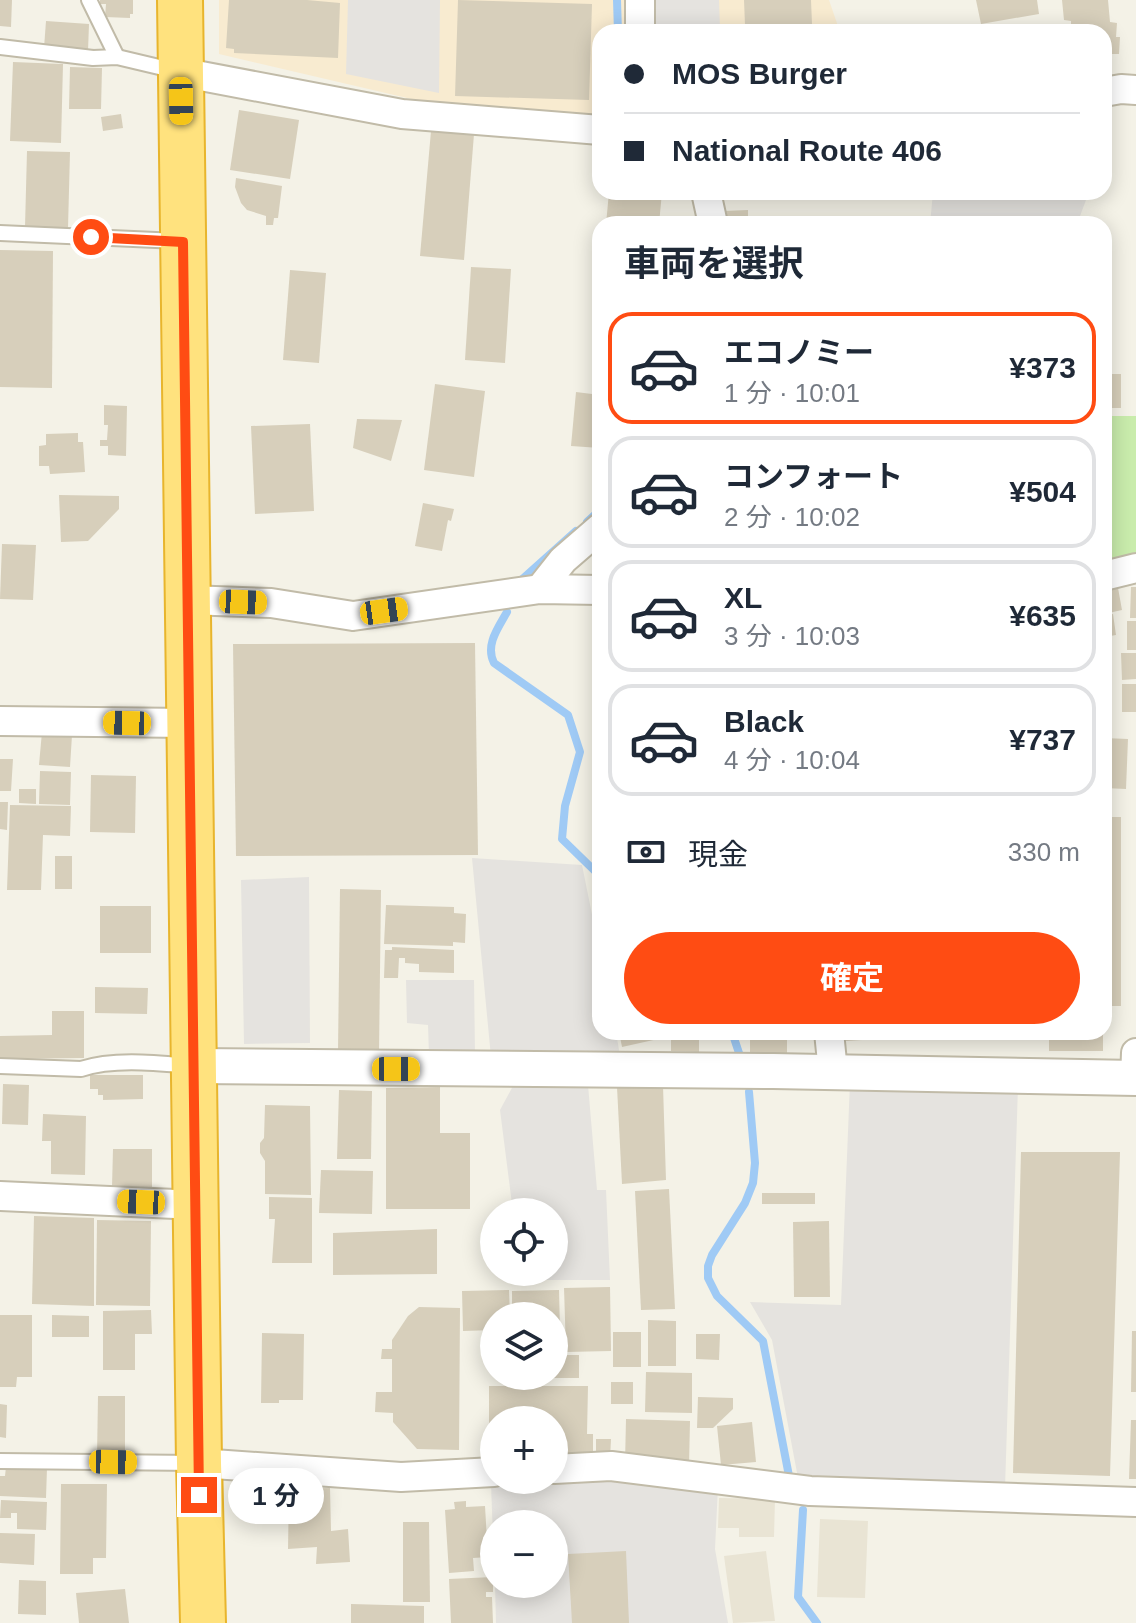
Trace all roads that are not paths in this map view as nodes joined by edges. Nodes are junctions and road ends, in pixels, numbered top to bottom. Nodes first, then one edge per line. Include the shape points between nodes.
1 (89, 0) edge
2 (180, 0) edge
3 (640, 0) edge
4 (640, 24) edge
5 (0, 47) edge
6 (117, 57) junction
7 (180, 72) junction
8 (1136, 90) edge
9 (1112, 91) edge
10 (592, 129) edge
11 (0, 233) edge
12 (183, 242) junction
13 (592, 535) edge
14 (1136, 568) edge
15 (1112, 574) edge
16 (540, 589) junction
17 (592, 590) edge
18 (188, 600) junction
19 (0, 721) edge
20 (190, 723) junction
21 (830, 1040) edge
22 (1136, 1053) edge
23 (0, 1066) edge
24 (195, 1066) junction
25 (833, 1072) junction
26 (1136, 1078) edge
27 (0, 1196) edge
28 (197, 1205) junction
29 (0, 1461) edge
30 (199, 1463) junction
31 (568, 1468) edge
32 (480, 1473) edge
33 (1136, 1502) edge
34 (203, 1623) edge

1 - 6 lane
2 - 7 highway
3 - 4 street
5 - 6 lane
6 - 7 lane
7 - 10 street via 402,114
7 - 12 highway
8 - 9 street
11 - 12 lane
12 - 18 highway
13 - 16 street
14 - 15 street
16 - 17 street
16 - 18 street via 353,616 271,603
18 - 20 highway
19 - 20 street
20 - 24 highway
21 - 25 street
22 - 26 street
23 - 24 lane
24 - 25 street
24 - 28 highway
25 - 26 street
27 - 28 street
28 - 30 highway
29 - 30 lane
30 - 32 street via 401,1477
30 - 34 highway
31 - 33 street via 611,1466 810,1491

